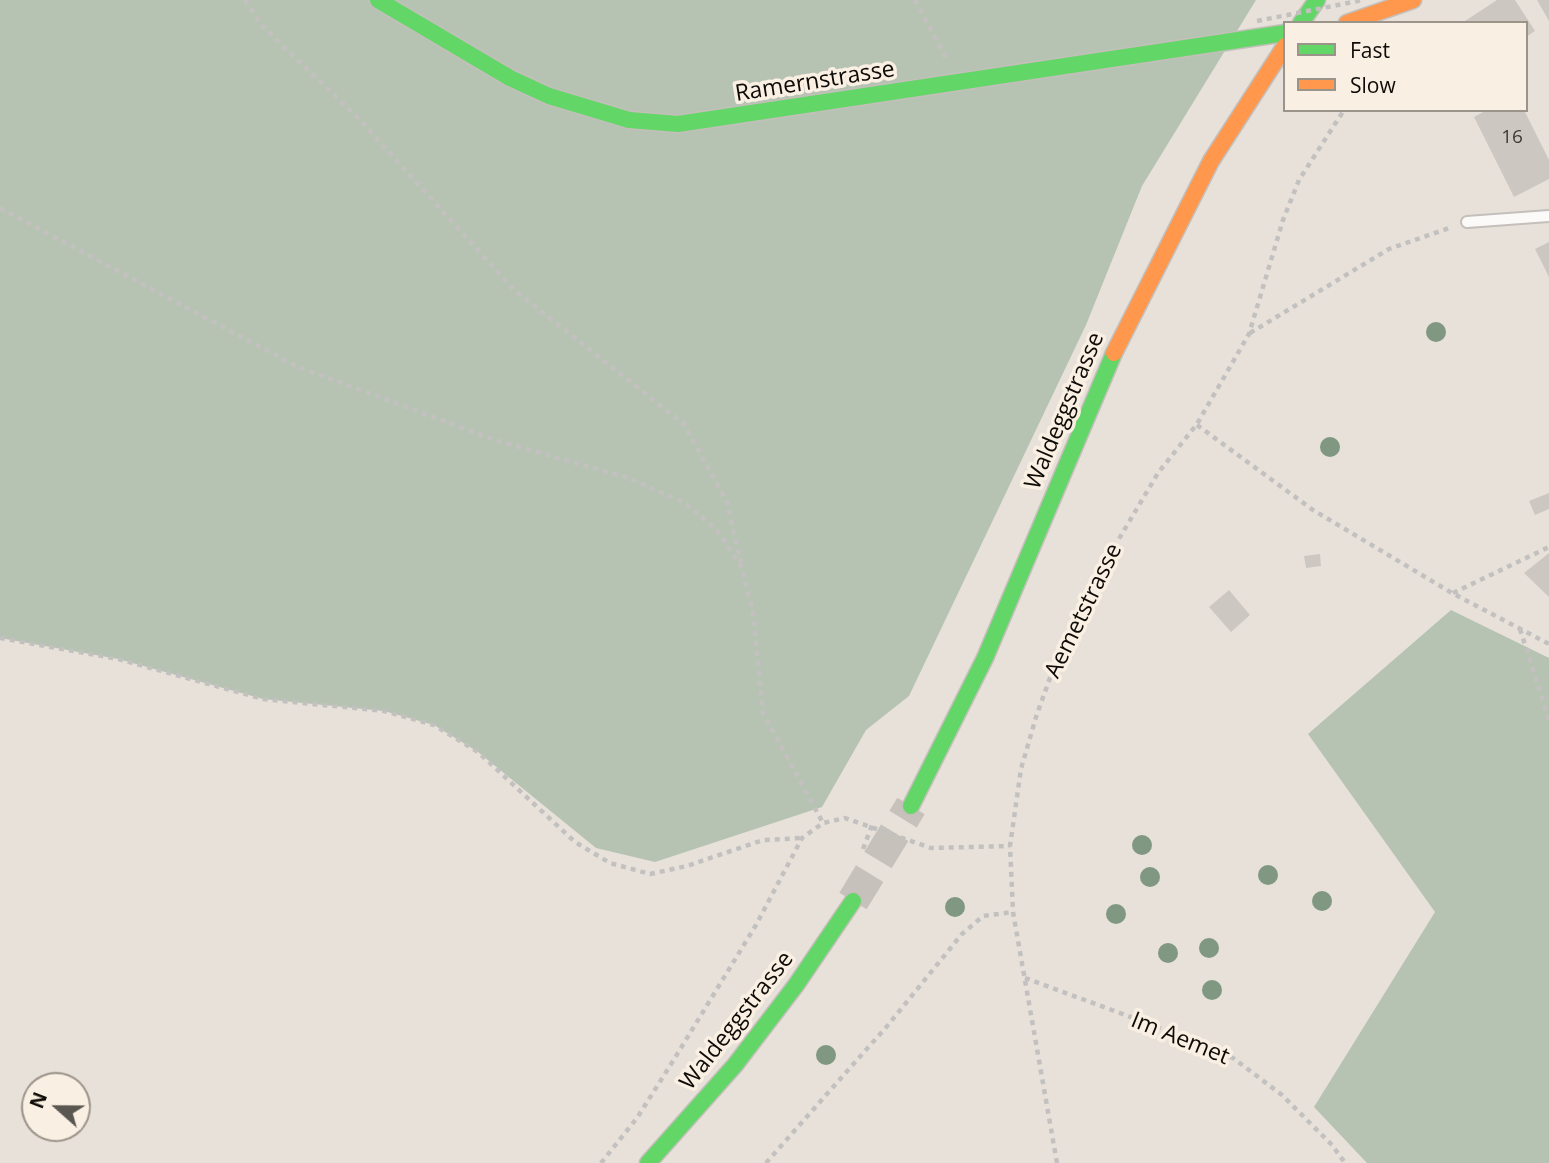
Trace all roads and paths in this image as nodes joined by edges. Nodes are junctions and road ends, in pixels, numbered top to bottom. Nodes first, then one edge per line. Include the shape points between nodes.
1 (245, 0) edge
2 (378, 0) edge
3 (915, 0) edge
4 (1317, 0) edge
5 (1363, 0) edge
6 (1413, 0) edge
7 (1257, 21) dead end
8 (1302, 21) edge
9 (1355, 21) edge
10 (1283, 33) edge
11 (1283, 49) edge
12 (953, 85) junction
13 (1343, 112) edge
14 (0, 208) edge
15 (1549, 216) edge
16 (1467, 222) joint
17 (1249, 334) junction
18 (1197, 425) junction
19 (1549, 547) edge
20 (742, 568) junction
21 (1452, 593) junction
22 (1520, 629) junction
23 (0, 638) edge
24 (1549, 644) edge
25 (1549, 720) edge
26 (911, 806) tunnel mouth
27 (823, 823) junction
28 (872, 825) junction
29 (802, 838) junction
30 (1010, 846) junction
31 (863, 849) dead end
32 (853, 901) tunnel mouth
33 (1013, 912) junction
34 (1024, 978) junction
35 (601, 1163) edge
36 (648, 1163) edge
37 (766, 1163) edge
38 (1057, 1163) edge
39 (1345, 1163) edge

1 - 20 path via 262,26 358,118 514,290 684,424 727,502
2 - 12 main road, Ramernstrasse via 510,78 579,107 629,121 678,124
3 - 12 path via 951,69
4 - 8 main road
5 - 7 path, bridge
6 - 9 main road
10 - 12 main road, Ramernstrasse
11 - 26 main road, Waldeggstrasse via 1211,161 1127,323 985,658
13 - 17 path, Aemetstrasse via 1299,180
14 - 20 path via 296,366 492,439 628,478 683,502 716,529
15 - 16 lane
16 - 17 path via 1389,249
17 - 18 path, Aemetstrasse
18 - 21 path via 1313,510
18 - 30 path, Aemetstrasse via 1158,473 1061,647 1021,769
19 - 21 path
20 - 27 path via 753,612 763,713
21 - 22 path
22 - 24 path
22 - 25 path
23 - 29 path via 118,659 262,699 384,710 433,725 478,752 575,842 610,863 650,874 763,840
27 - 28 path via 845,818
27 - 29 path
28 - 30 path via 932,848
28 - 31 path
29 - 35 path via 756,925 680,1050 637,1118
30 - 33 path, Aemetstrasse
32 - 36 main road, Waldeggstrasse via 735,1065
33 - 34 path, Aemetstrasse
33 - 37 path via 984,916 962,934
34 - 38 path, Aemetstrasse
34 - 39 path, Im Aemet via 1233,1058 1282,1095

